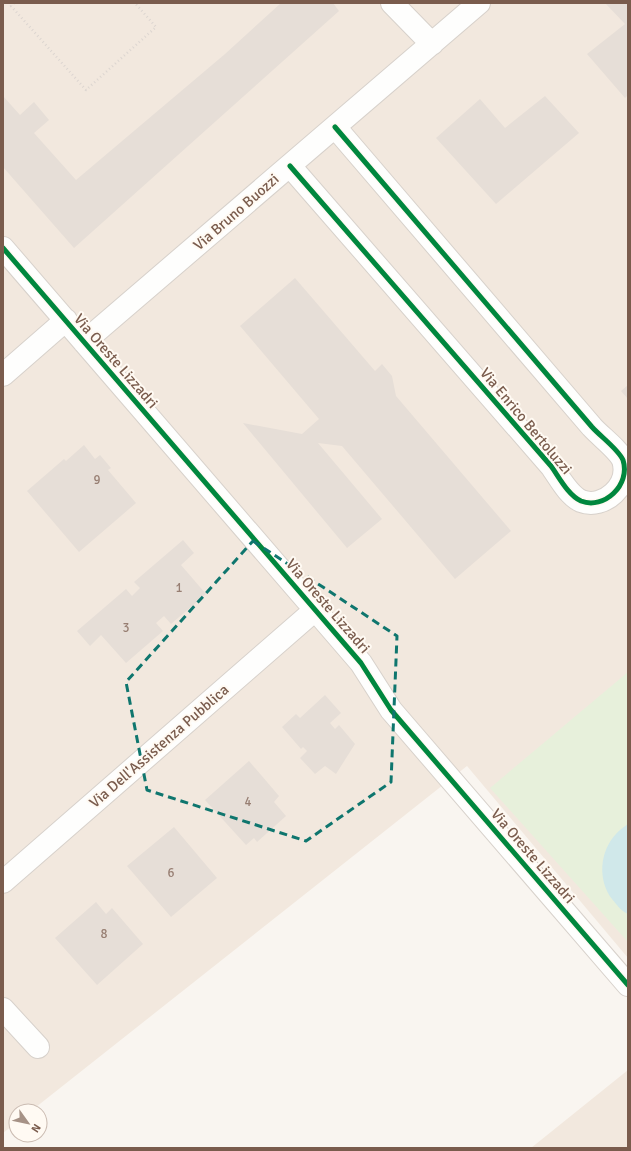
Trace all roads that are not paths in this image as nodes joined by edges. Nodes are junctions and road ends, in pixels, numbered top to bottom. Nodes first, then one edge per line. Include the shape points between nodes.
1 (392, 3) edge
2 (479, 3) edge
3 (432, 44) junction
4 (334, 127) junction
5 (290, 166) junction
6 (3, 248) edge
7 (66, 320) junction
8 (84, 342) junction
9 (3, 374) edge
10 (626, 478) edge
11 (315, 610) junction
12 (3, 882) edge
13 (628, 985) edge
14 (3, 1009) edge
15 (38, 1047) dead end

1 - 3 street
2 - 3 street, Via Bruno Buozzi
3 - 4 street, Via Bruno Buozzi
4 - 5 street, Via Bruno Buozzi
4 - 10 street, Via Enrico Bertoluzzi via 592,427 615,448 624,461
5 - 8 street, Via Bruno Buozzi
5 - 10 street, Via Enrico Bertoluzzi via 551,466 572,495 592,503 606,501 616,494
6 - 7 street, Via Oreste Lizzadri
7 - 8 street, Via Oreste Lizzadri
7 - 9 street
8 - 11 street, Via Oreste Lizzadri
11 - 12 street, Via Dell'Assistenza Pubblica
11 - 13 street, Via Oreste Lizzadri via 366,669 396,716
14 - 15 street

